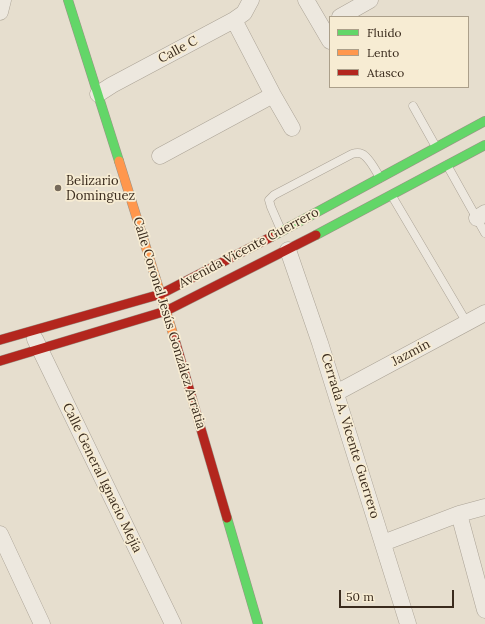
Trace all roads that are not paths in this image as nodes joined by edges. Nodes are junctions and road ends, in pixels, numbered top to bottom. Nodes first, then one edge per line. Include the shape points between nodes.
1 (3, 0) edge
2 (68, 0) edge
3 (251, 0) edge
4 (306, 0) edge
5 (370, 0) edge
6 (0, 12) edge
7 (342, 16) edge
8 (234, 20) junction
9 (327, 31) edge
10 (98, 94) junction
11 (273, 95) junction
12 (413, 106) dead end
13 (485, 121) edge
14 (292, 128) dead end
15 (485, 145) edge
16 (436, 147) junction
17 (160, 156) dead end
18 (447, 165) junction
19 (386, 186) junction
20 (481, 215) edge
21 (281, 232) junction
22 (485, 233) edge
23 (288, 250) junction
24 (161, 294) junction
25 (166, 311) junction
26 (485, 313) edge
27 (467, 322) junction
28 (31, 331) junction
29 (0, 340) edge
30 (40, 349) junction
31 (0, 361) edge
32 (336, 393) junction
33 (485, 507) edge
34 (459, 514) junction
35 (0, 534) edge
36 (383, 543) junction
37 (482, 584) edge
38 (485, 610) edge
39 (254, 623) edge
40 (42, 624) edge
41 (173, 624) edge
42 (408, 624) edge

1 - 6 street
2 - 10 main road, Calle Coronel Jesús González Arratia
3 - 8 street, Calle C via 244,13
4 - 9 street
5 - 7 street
8 - 10 street, Calle C
8 - 11 street
10 - 24 main road, Calle Coronel Jesús González Arratia
11 - 14 street
11 - 17 street
12 - 16 lane
13 - 16 main road, Avenida Vicente Guerrero
15 - 18 main road, Avenida Vicente Guerrero
16 - 19 main road, Avenida Vicente Guerrero
18 - 19 main road, Avenida Vicente Guerrero
18 - 20 lane
19 - 21 main road, Avenida Vicente Guerrero
19 - 21 lane via 367,157 357,152 352,154 269,200
19 - 23 main road, Avenida Vicente Guerrero via 337,223
19 - 27 lane
20 - 22 lane
21 - 24 main road, Avenida Vicente Guerrero
23 - 25 main road, Avenida Vicente Guerrero
23 - 32 street, Cerrada A. Vicente Guerrero
24 - 25 main road, Calle Coronel Jesús González Arratia
24 - 28 main road, Avenida Vicente Guerrero
25 - 30 main road, Avenida Vicente Guerrero
25 - 39 main road, Calle Coronel Jesús González Arratia
26 - 27 street, Jazmín
27 - 32 street, Jazmín
28 - 29 main road, Avenida Vicente Guerrero
28 - 30 street, Calle General Ignacio Mejía
30 - 31 main road, Avenida Vicente Guerrero
30 - 41 street, Calle General Ignacio Mejía
32 - 36 street, Cerrada A. Vicente Guerrero
33 - 34 street
34 - 36 street
34 - 37 street
35 - 40 street
36 - 42 street, Cerrada A. Vicente Guerrero
37 - 38 street

